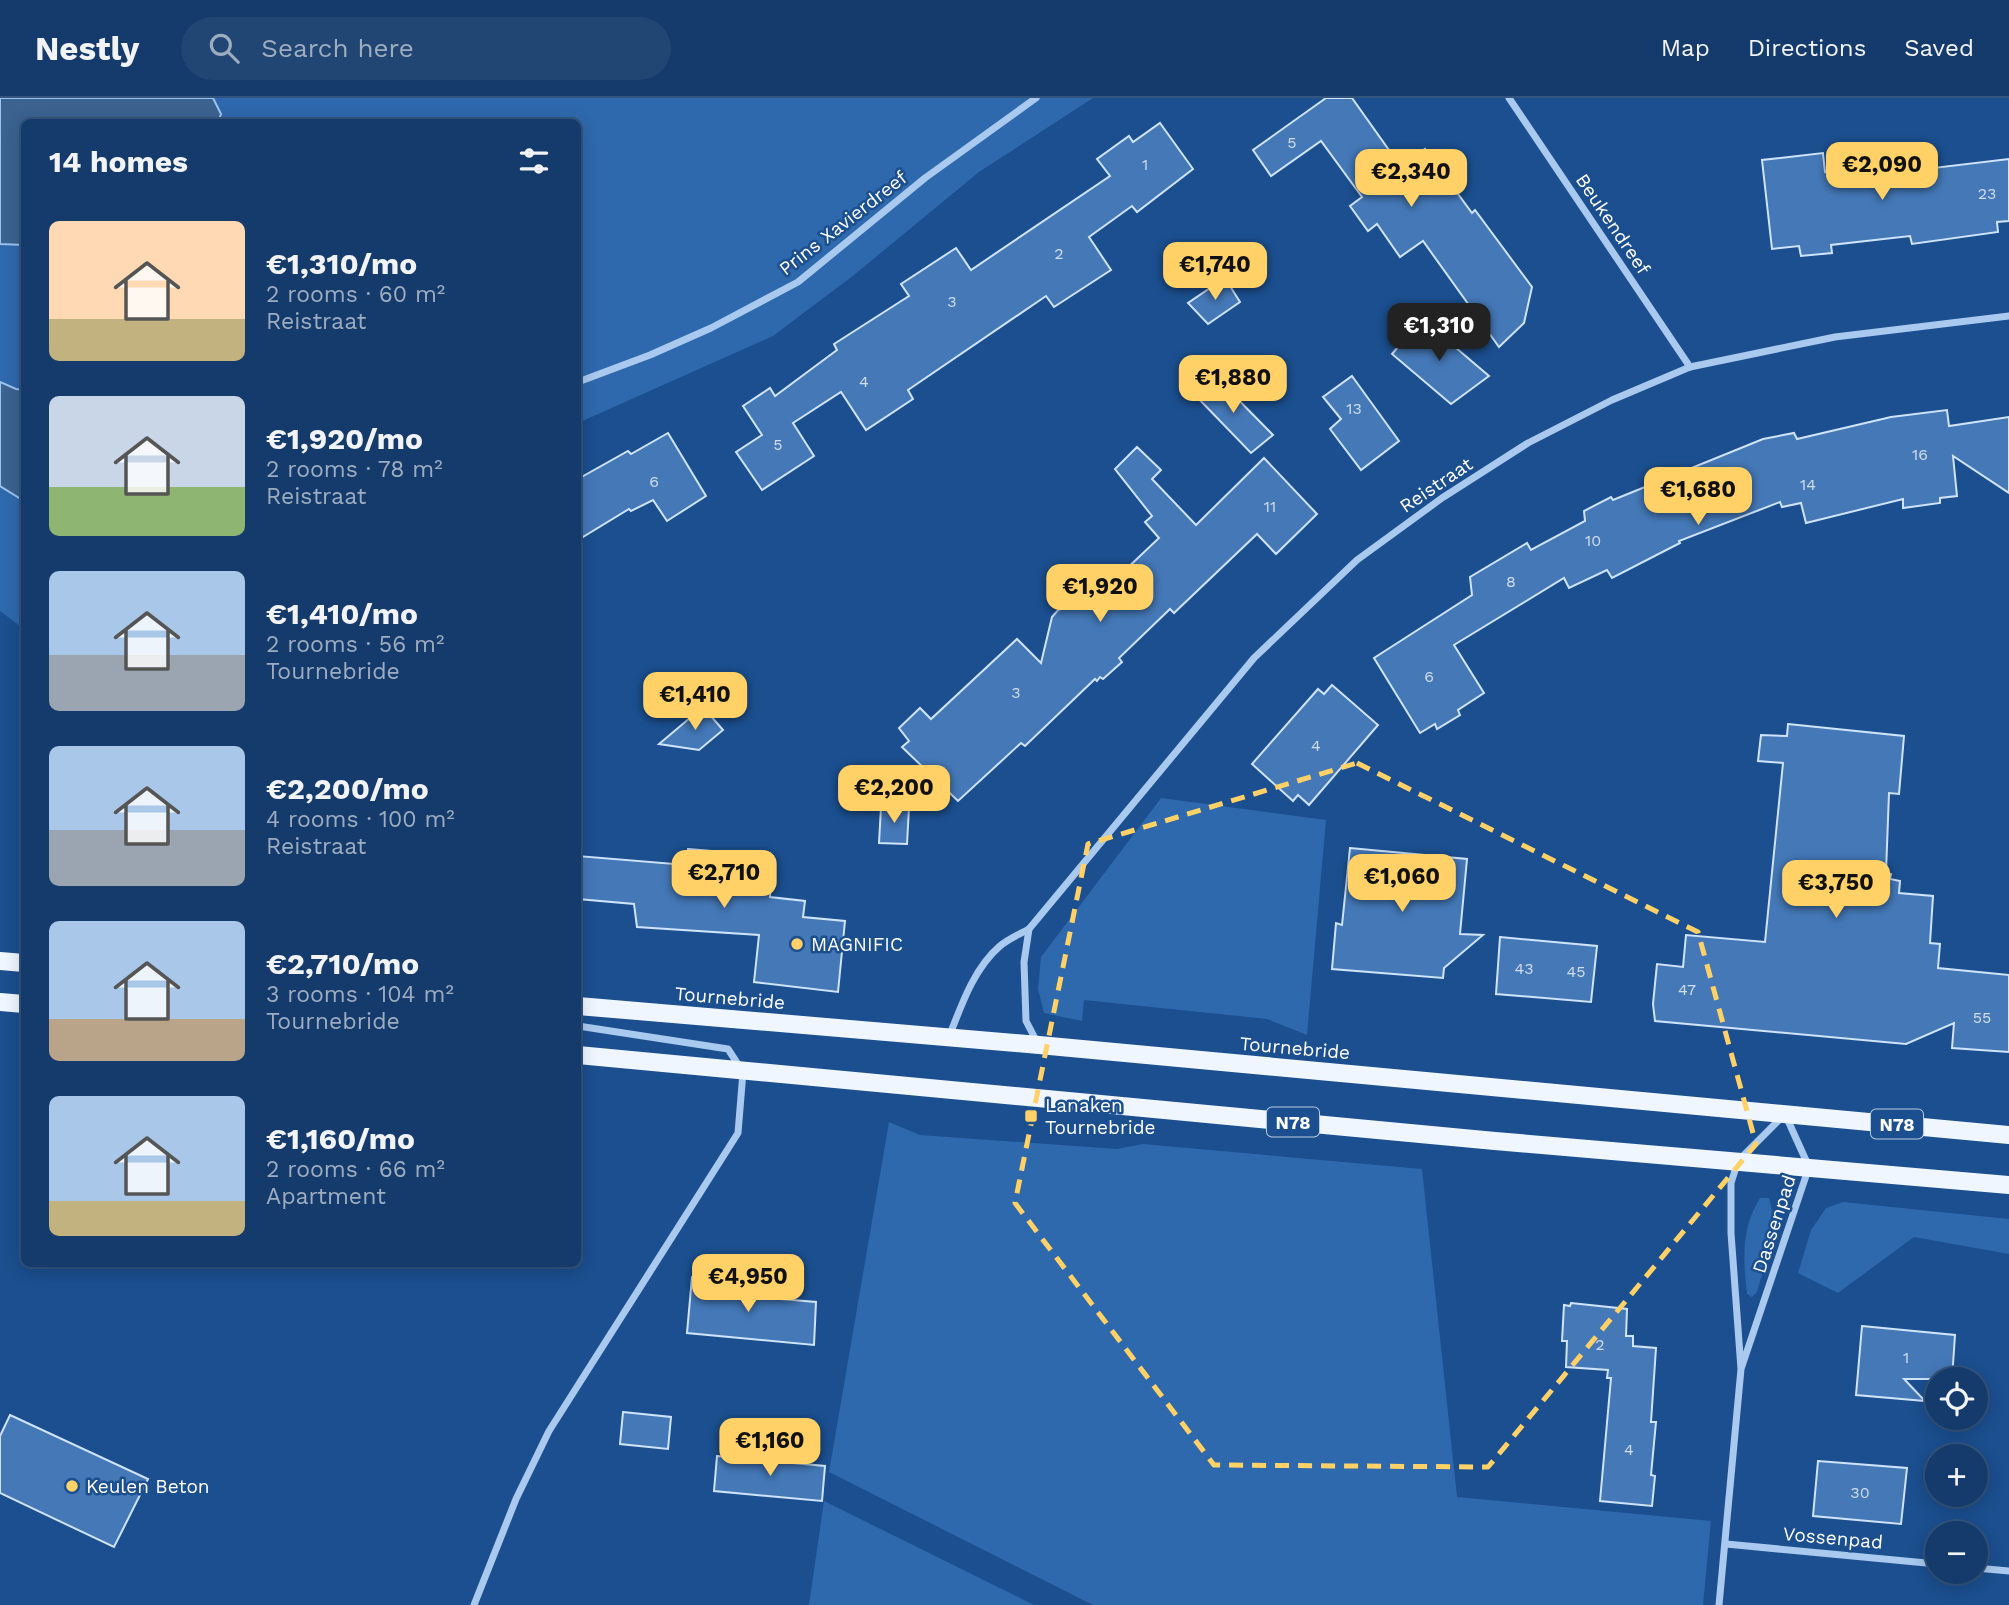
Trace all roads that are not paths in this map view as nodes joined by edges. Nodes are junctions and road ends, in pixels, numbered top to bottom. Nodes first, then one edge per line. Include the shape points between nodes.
1 (1036, 98) edge
2 (1509, 98) edge
3 (2009, 316) edge
4 (1690, 367) junction
5 (581, 381) edge
6 (1029, 929) junction
7 (0, 961) edge
8 (21, 963) edge
9 (0, 1002) edge
10 (21, 1004) edge
11 (581, 1006) edge
12 (581, 1026) edge
13 (948, 1038) junction
14 (1039, 1045) junction
15 (581, 1055) edge
16 (743, 1072) junction
17 (1785, 1114) junction
18 (2009, 1135) edge
19 (1738, 1161) junction
20 (1809, 1167) junction
21 (2009, 1185) edge
22 (1741, 1369) junction
23 (1726, 1544) junction
24 (1925, 1563) edge
25 (1988, 1569) edge
26 (2009, 1571) edge
27 (474, 1605) edge
28 (1719, 1605) edge

1 - 5 street, Prins Xavierdreef via 925,178 798,282 711,328
2 - 4 street, Beukendreef
3 - 4 street, Reistraat via 1835,337
4 - 6 street, Reistraat via 1528,443 1357,560 1254,658
6 - 13 street, Reistraat via 1001,945 985,964
6 - 14 street via 1024,962 1026,1021
7 - 8 main road
9 - 10 main road
11 - 13 main road, Tournebride / N78
12 - 16 street via 728,1049
13 - 14 main road, Tournebride / N78
14 - 17 main road, Tournebride / N78
15 - 16 main road, N78
16 - 19 main road, N78
16 - 27 street via 738,1133 548,1431
17 - 18 main road, Tournebride / N78
17 - 19 street
17 - 20 street, Dassenpad
19 - 20 main road, N78
19 - 22 street, Dassenpad via 1731,1183 1731,1233
20 - 21 main road, N78
20 - 22 street, Dassenpad
22 - 23 street, Dassenpad
23 - 24 street, Vossenpad
23 - 28 street, Dassenpad
25 - 26 street

